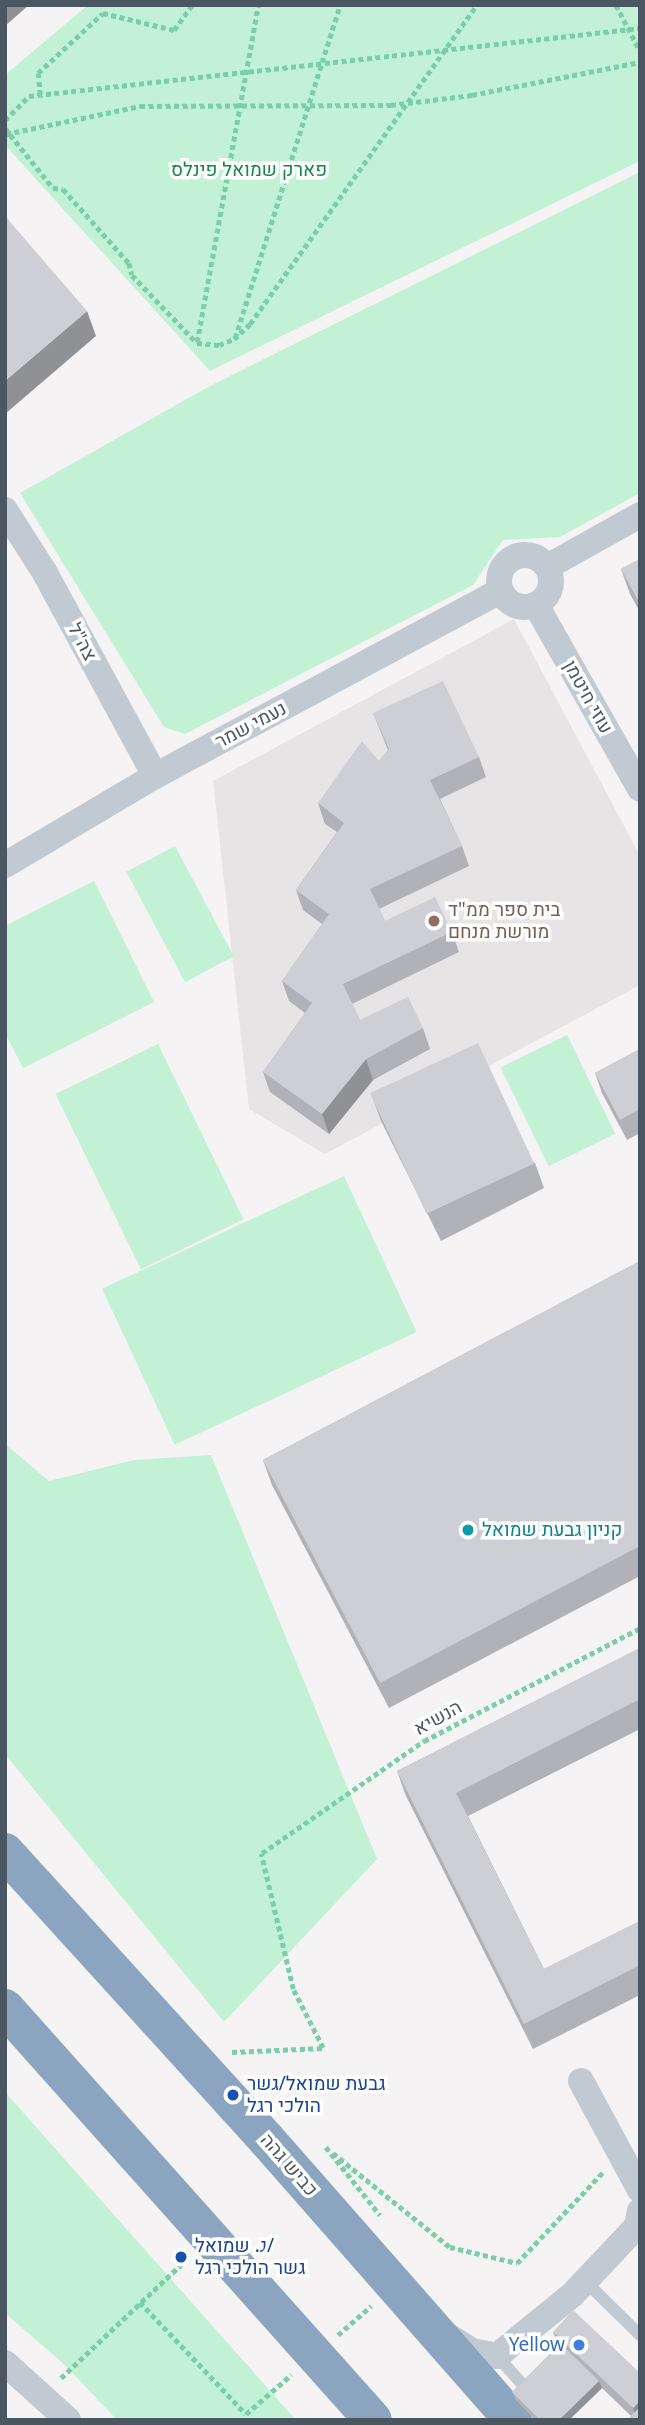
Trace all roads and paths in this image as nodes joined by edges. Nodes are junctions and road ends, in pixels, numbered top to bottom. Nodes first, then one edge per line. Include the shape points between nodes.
1 (192, 5) edge
2 (258, 5) edge
3 (340, 5) edge
4 (477, 5) edge
5 (616, 5) edge
6 (640, 28) edge
7 (628, 29) junction
8 (444, 51) junction
9 (640, 51) edge
10 (640, 62) edge
11 (320, 65) junction
12 (247, 73) junction
13 (40, 95) junction
14 (408, 103) junction
15 (241, 107) junction
16 (307, 107) junction
17 (5, 120) edge
18 (5, 128) edge
19 (6, 134) edge
20 (234, 339) junction
21 (197, 343) junction
22 (5, 510) edge
23 (640, 515) edge
24 (547, 567) junction
25 (500, 591) junction
26 (536, 605) junction
27 (155, 776) junction
28 (640, 789) edge
29 (5, 865) edge
30 (640, 1628) edge
31 (5, 1852) edge
32 (5, 2008) edge
33 (227, 2051) dead end
34 (581, 2081) dead end
35 (267, 2140) junction
36 (630, 2148) edge
37 (640, 2190) edge
38 (640, 2211) edge
39 (209, 2237) junction
40 (585, 2281) junction
41 (429, 2324) junction
42 (640, 2335) edge
43 (497, 2356) junction
44 (8, 2372) edge
45 (42, 2395) junction
46 (526, 2411) edge
47 (68, 2420) edge
48 (373, 2420) edge

1 - 13 path via 174,30 103,13 38,74
2 - 12 path
3 - 11 path
4 - 8 path
5 - 7 path
6 - 7 path
7 - 8 path
7 - 9 path
8 - 11 path
8 - 14 path
10 - 14 path
11 - 12 path
11 - 16 path
12 - 13 path
12 - 15 path
13 - 17 path via 29,96
14 - 16 path
14 - 20 path via 250,324
15 - 16 path
15 - 19 path via 140,106
15 - 21 path
16 - 20 path
18 - 19 path
19 - 21 path via 53,188 63,189 129,263 132,275
20 - 21 path via 219,345
22 - 27 street, צה"ל via 45,573
23 - 24 street
24 - 25 street via 533,556 515,557 502,567
24 - 26 street via 551,584
25 - 26 street via 519,608
25 - 27 street, נעמי שמר
26 - 28 street, עוזי חיטמן
27 - 29 street, נעמי שמר
30 - 33 path, הנשיא via 424,1741 261,1853 293,1989 323,2048 239,2055
31 - 35 highway, כביש גהה
32 - 39 highway
34 - 36 street
35 - 36 path via 326,2147 450,2247 517,2263
35 - 41 highway, כביש גהה
36 - 37 street
38 - 40 street via 637,2226
39 - 45 path
39 - 48 highway
40 - 42 lane
40 - 43 street
41 - 43 street via 472,2351
41 - 46 highway, כביש גהה
43 - 46 lane
44 - 45 street
45 - 47 street

